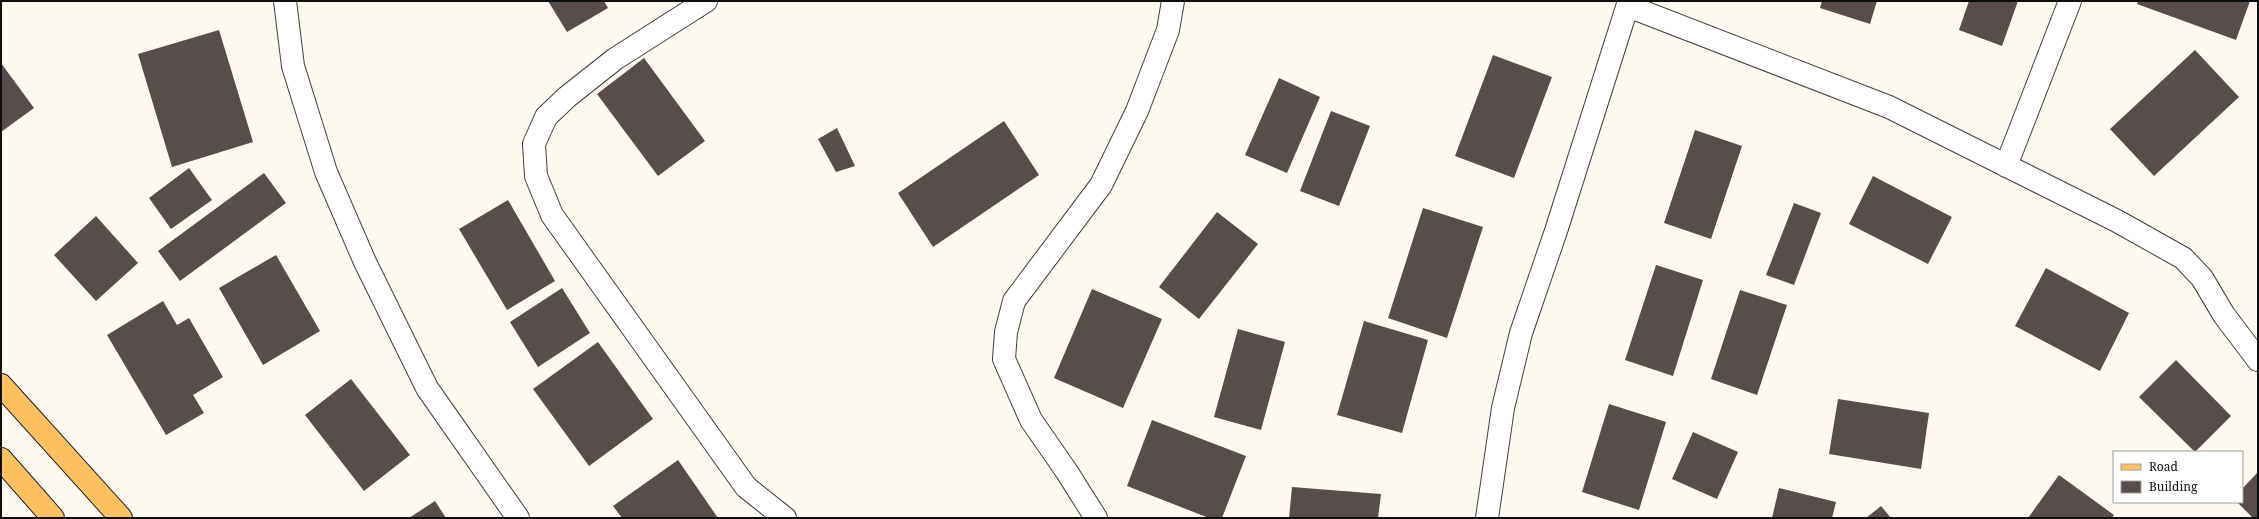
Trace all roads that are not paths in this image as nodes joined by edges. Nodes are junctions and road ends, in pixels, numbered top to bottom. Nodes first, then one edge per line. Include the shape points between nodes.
1 (285, 1) edge
2 (706, 1) edge
3 (1173, 1) edge
4 (2070, 1) edge
5 (1628, 3) edge
6 (2006, 166) junction
7 (2258, 360) edge
8 (1, 385) edge
9 (1, 459) edge
10 (53, 518) edge
11 (121, 518) edge
12 (518, 518) edge
13 (785, 518) edge
14 (1096, 518) edge
15 (1487, 518) edge

1 - 12 street via 293,66 326,172 365,262 427,388
2 - 13 street via 615,59 546,117 534,144 536,176 552,215 746,487
3 - 14 street via 1168,30 1137,111 1102,184 1014,301 1006,332 1004,359 1030,420
4 - 6 street
5 - 6 street via 1889,107
5 - 15 street via 1521,333 1503,408
6 - 7 street via 2183,258 2202,278 2224,315
8 - 11 main road
9 - 10 main road

